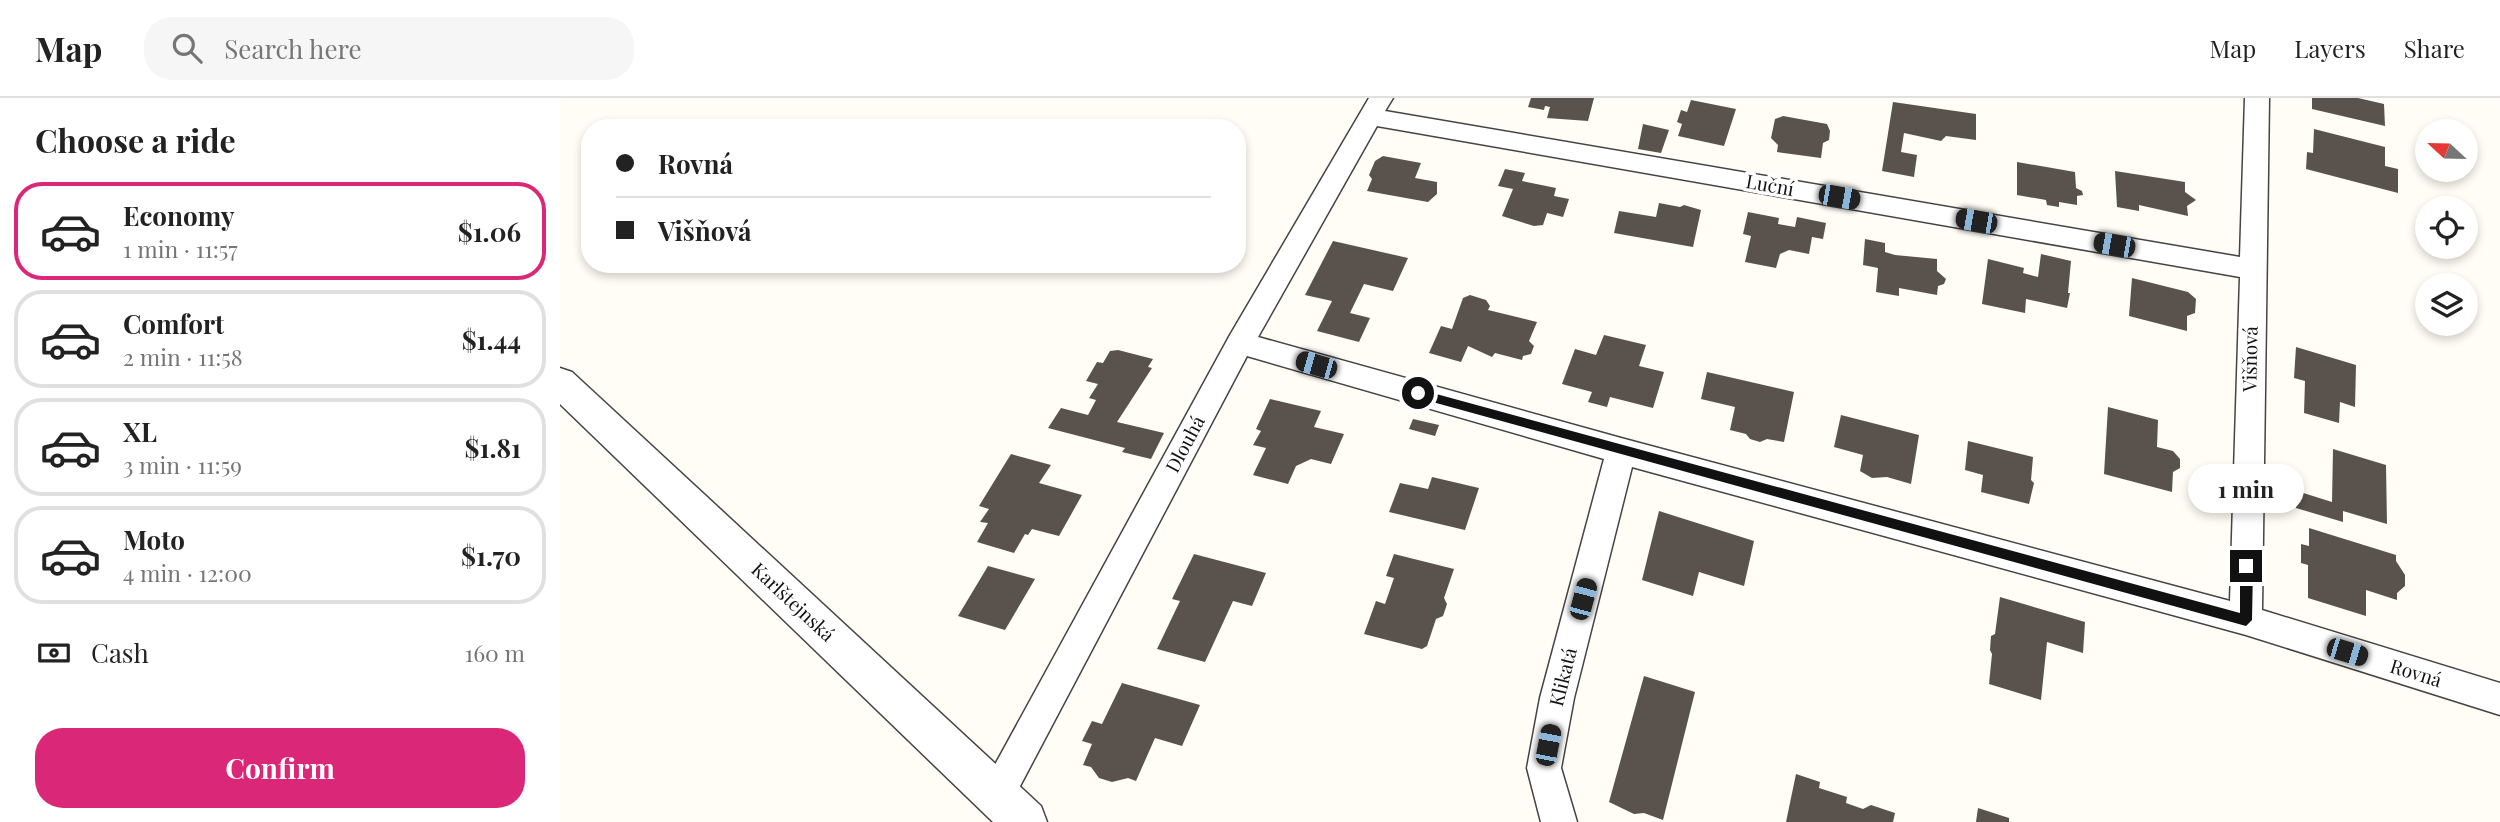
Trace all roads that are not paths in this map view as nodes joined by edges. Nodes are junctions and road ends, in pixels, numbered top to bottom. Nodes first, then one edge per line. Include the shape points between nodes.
1 (2257, 98) edge
2 (1376, 107) edge
3 (2251, 268) junction
4 (1240, 343) junction
5 (560, 382) edge
6 (1622, 451) junction
7 (2246, 620) junction
8 (2500, 699) edge
9 (997, 795) junction
10 (1025, 822) edge
11 (1559, 822) edge

1 - 3 street, Višňová
2 - 3 street, Luční
2 - 4 street, Dlouhá
3 - 7 street, Višňová
4 - 6 street, Rovná
4 - 9 street, Dlouhá
5 - 9 street, Karlštejnská
6 - 7 street, Rovná
6 - 11 street, Klikatá via 1557,698 1544,768
7 - 8 street, Rovná
9 - 10 street, Karlštejnská

